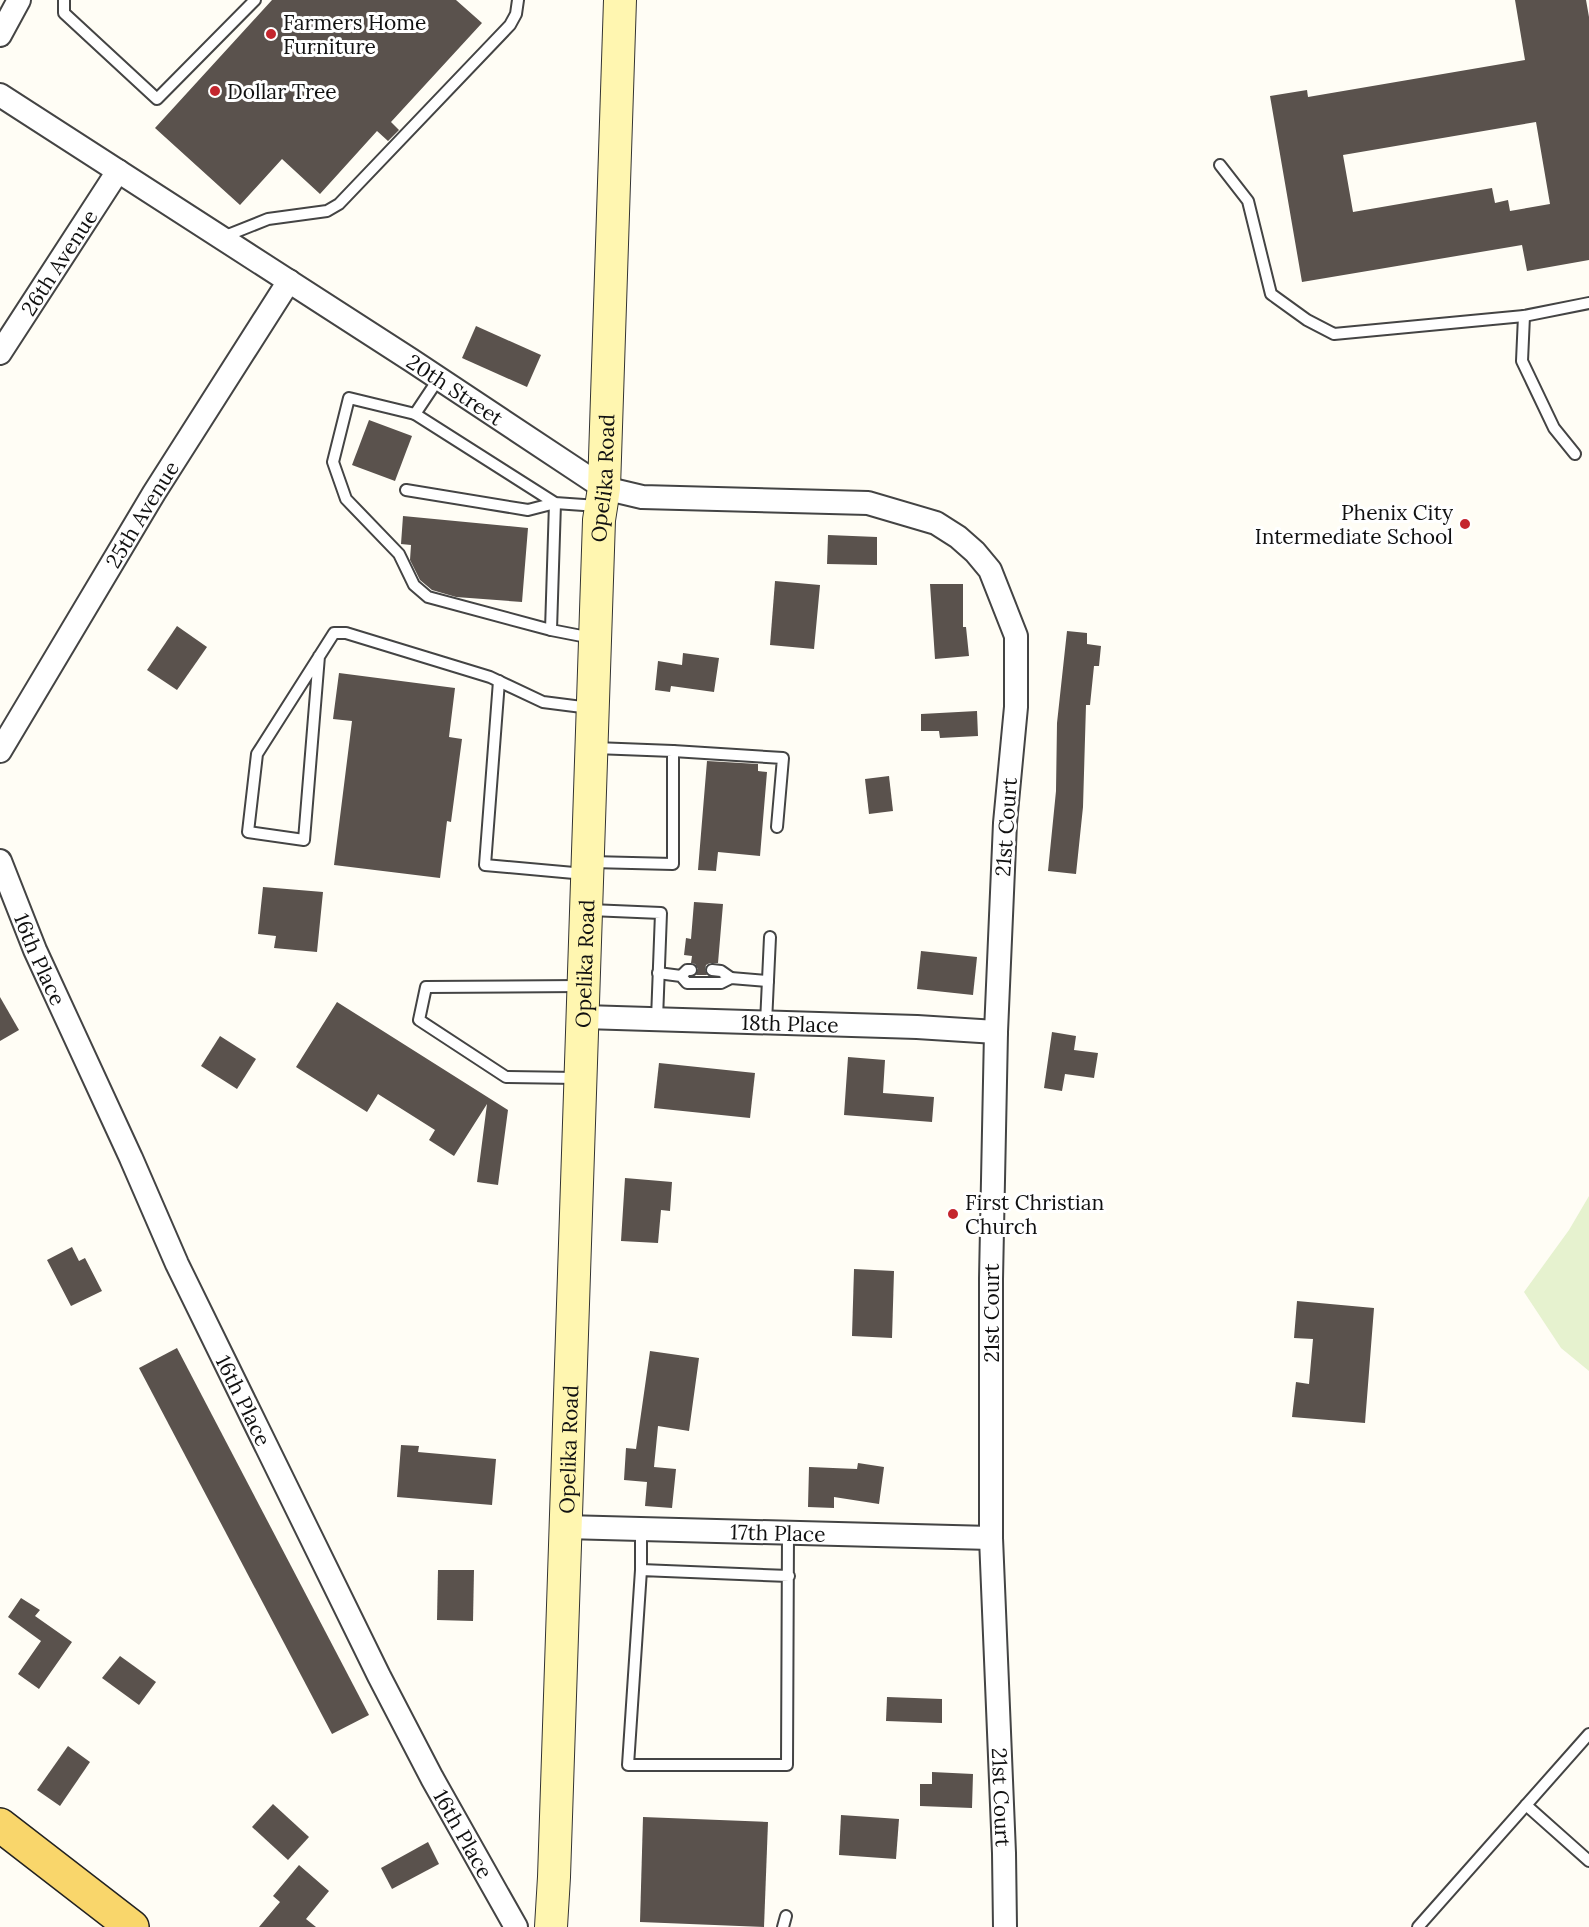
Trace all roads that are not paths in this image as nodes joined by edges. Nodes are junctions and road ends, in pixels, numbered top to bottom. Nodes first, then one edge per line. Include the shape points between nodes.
1 (18, 0) edge
2 (64, 0) edge
3 (255, 0) edge
4 (518, 0) edge
5 (620, 0) edge
6 (0, 35) edge
7 (0, 95) edge
8 (1220, 165) dead end
9 (118, 171) junction
10 (220, 238) junction
11 (289, 281) junction
12 (1589, 303) edge
13 (1524, 316) junction
14 (0, 353) edge
15 (439, 378) junction
16 (415, 414) junction
17 (1575, 454) dead end
18 (406, 490) dead end
19 (602, 497) junction
20 (555, 503) junction
21 (958, 537) joint
22 (551, 630) junction
23 (596, 638) junction
24 (319, 656) junction
25 (499, 681) junction
26 (593, 708) junction
27 (592, 748) junction
28 (0, 751) edge
29 (673, 751) junction
30 (777, 827) dead end
31 (0, 861) edge
32 (588, 868) junction
33 (587, 910) junction
34 (770, 937) dead end
35 (691, 970) dead end
36 (712, 970) dead end
37 (658, 973) junction
38 (681, 976) junction
39 (731, 978) junction
40 (768, 981) junction
41 (584, 986) junction
42 (584, 1017) junction
43 (657, 1019) junction
44 (766, 1023) junction
45 (996, 1032) junction
46 (581, 1078) junction
47 (565, 1527) junction
48 (641, 1528) junction
49 (788, 1533) junction
50 (991, 1538) junction
51 (640, 1570) junction
52 (789, 1576) junction
53 (1589, 1734) edge
54 (1526, 1805) junction
55 (0, 1825) edge
56 (1589, 1862) edge
57 (130, 1926) edge
58 (516, 1927) edge
59 (550, 1927) edge
60 (1005, 1927) edge
61 (1418, 1927) edge

1 - 6 street
2 - 3 lane via 64,13 157,99
4 - 10 lane via 510,25 339,204 327,211 268,219
5 - 19 main road, Opelika Road
7 - 9 street, 20th Street
8 - 13 lane via 1248,201 1271,294 1307,321 1334,334
9 - 10 street, 20th Street
9 - 14 street, 26th Avenue
10 - 11 street, 20th Street
11 - 15 street, 20th Street
11 - 28 street, 25th Avenue via 154,493
12 - 13 lane
13 - 17 lane via 1522,361 1554,428
15 - 16 lane
15 - 19 street, 20th Street
16 - 20 lane
16 - 22 lane via 349,398 333,462 346,499 399,554 414,585 428,597
18 - 20 lane via 528,510
19 - 20 lane
19 - 21 street, 20th Street via 868,503 936,523
19 - 23 main road, Opelika Road
20 - 22 lane
21 - 45 street, 21st Court via 990,570 1016,636 1016,707 1005,823
22 - 23 lane
23 - 26 main road, Opelika Road
24 - 24 lane via 257,753 248,832 304,840
24 - 25 lane via 334,633 346,633
25 - 26 lane via 543,702
25 - 32 lane via 485,865
26 - 27 main road, Opelika Road
27 - 29 lane
27 - 32 main road, Opelika Road
29 - 30 lane via 783,758
29 - 32 lane via 673,864
31 - 58 street, 16th Place via 35,950 177,1264 379,1676
32 - 33 main road, Opelika Road
33 - 37 lane via 661,913
33 - 41 main road, Opelika Road
34 - 40 lane
35 - 38 lane
36 - 39 lane
37 - 38 lane
37 - 43 lane
38 - 39 lane via 687,983 721,983
39 - 40 lane
40 - 44 lane
41 - 42 main road, Opelika Road
41 - 46 lane via 426,987 418,1020 506,1077
42 - 43 street, 18th Place
42 - 46 main road, Opelika Road
43 - 44 street, 18th Place
44 - 45 street, 18th Place
45 - 50 street, 21st Court
46 - 47 main road, Opelika Road
47 - 48 street, 17th Place
47 - 59 main road, Opelika Road
48 - 49 street, 17th Place
48 - 51 lane
49 - 50 street, 17th Place
49 - 52 lane
50 - 60 street, 21st Court
51 - 52 lane
51 - 52 lane via 628,1765 787,1765
53 - 54 lane
54 - 56 lane
54 - 61 lane
55 - 57 main road

